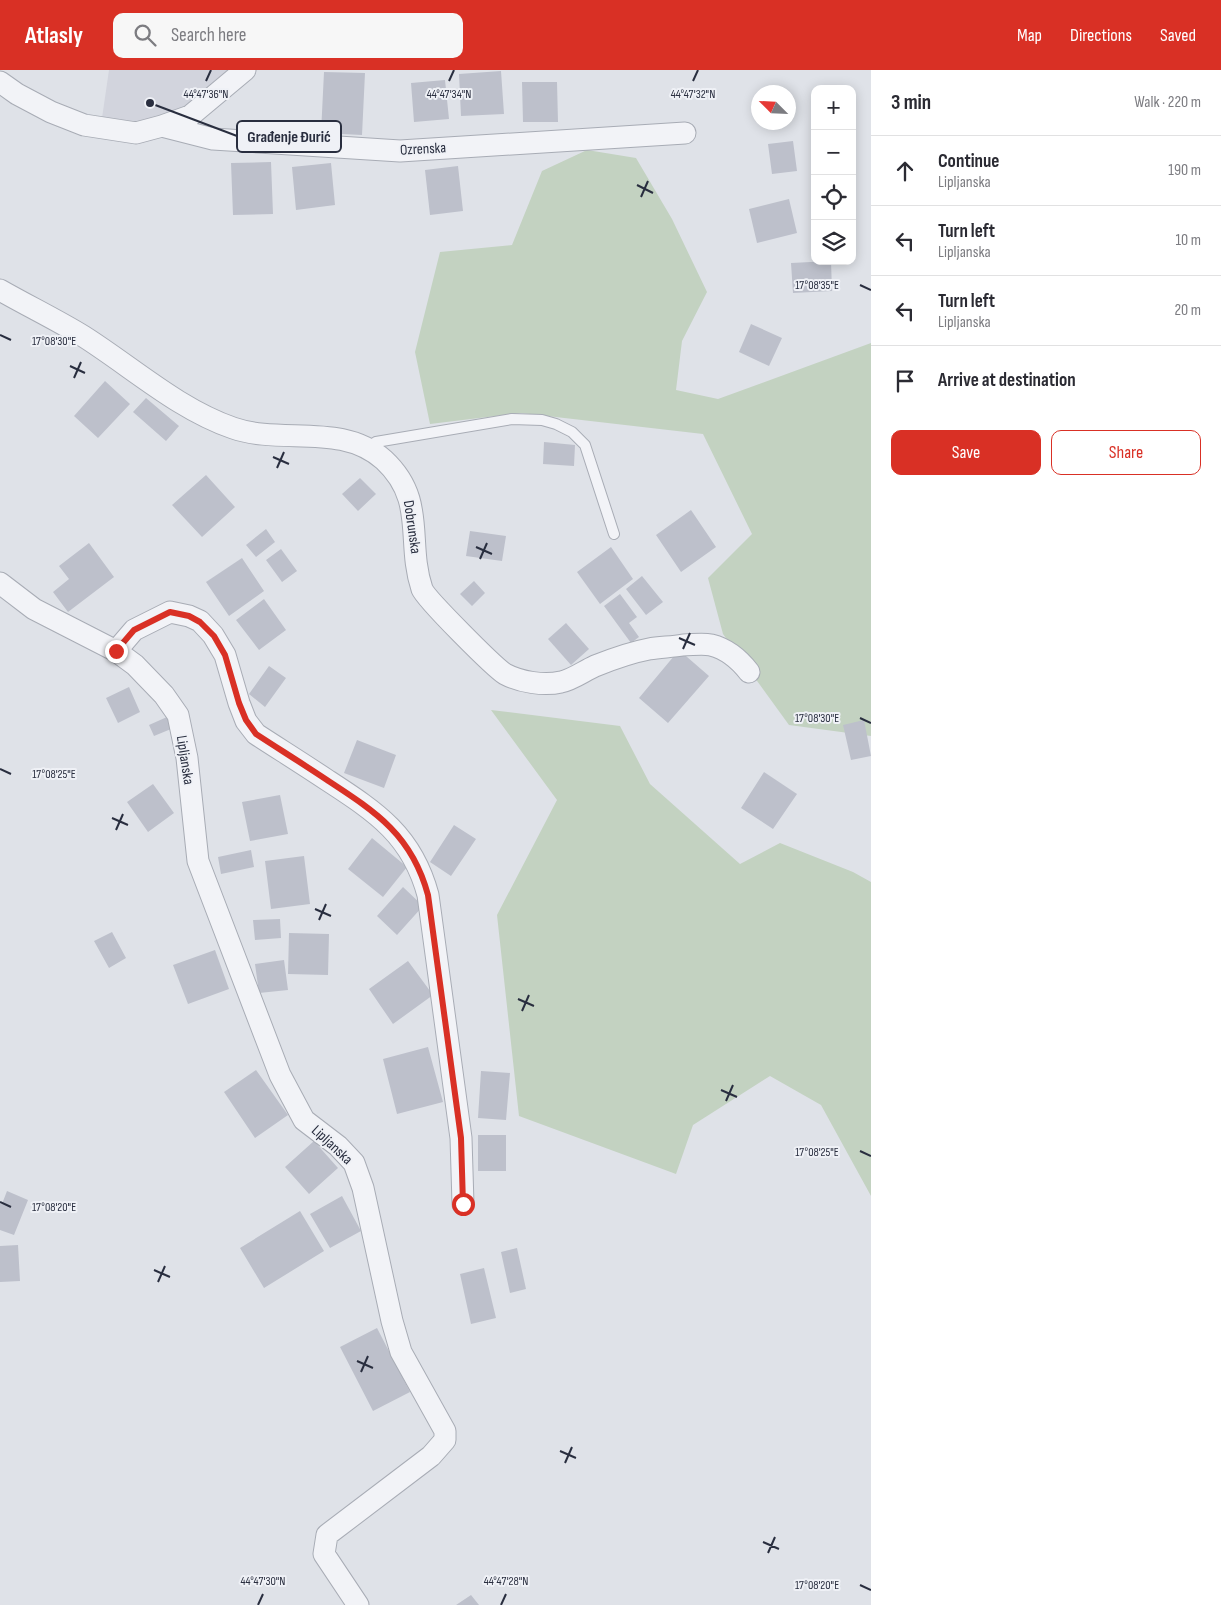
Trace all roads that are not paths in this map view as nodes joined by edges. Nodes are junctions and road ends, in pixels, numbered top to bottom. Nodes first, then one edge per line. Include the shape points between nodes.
1 (245, 70) edge
2 (0, 82) edge
3 (162, 126) junction
4 (685, 133) dead end
5 (0, 290) edge
6 (366, 449) junction
7 (614, 534) dead end
8 (0, 583) edge
9 (116, 651) junction
10 (749, 672) dead end
11 (463, 1204) dead end
12 (358, 1605) edge

1 - 3 street, Ozrenska via 190,116
2 - 3 street, Ozrenska via 51,112 84,125 136,132
3 - 4 street, Ozrenska via 213,139 400,151
5 - 6 street, Dobrunska via 82,336 176,400 213,420 264,435 336,438
6 - 7 lane via 376,442 512,419 556,424 572,432 585,445
6 - 10 street, Dobrunska via 383,459 402,480 411,502 423,591 504,673 520,680 561,682 597,665 648,649 695,644 727,651
8 - 9 street, Lipljanska via 34,609
9 - 11 street via 134,630 170,612 200,622 214,636 225,655 239,703 256,734 364,804 386,822 410,851 428,895 461,1138
9 - 12 street, Lipljanska via 135,665 178,715 198,861 280,1075 304,1120 354,1163 363,1188 401,1352 446,1431 444,1440 431,1456 327,1535 324,1554

